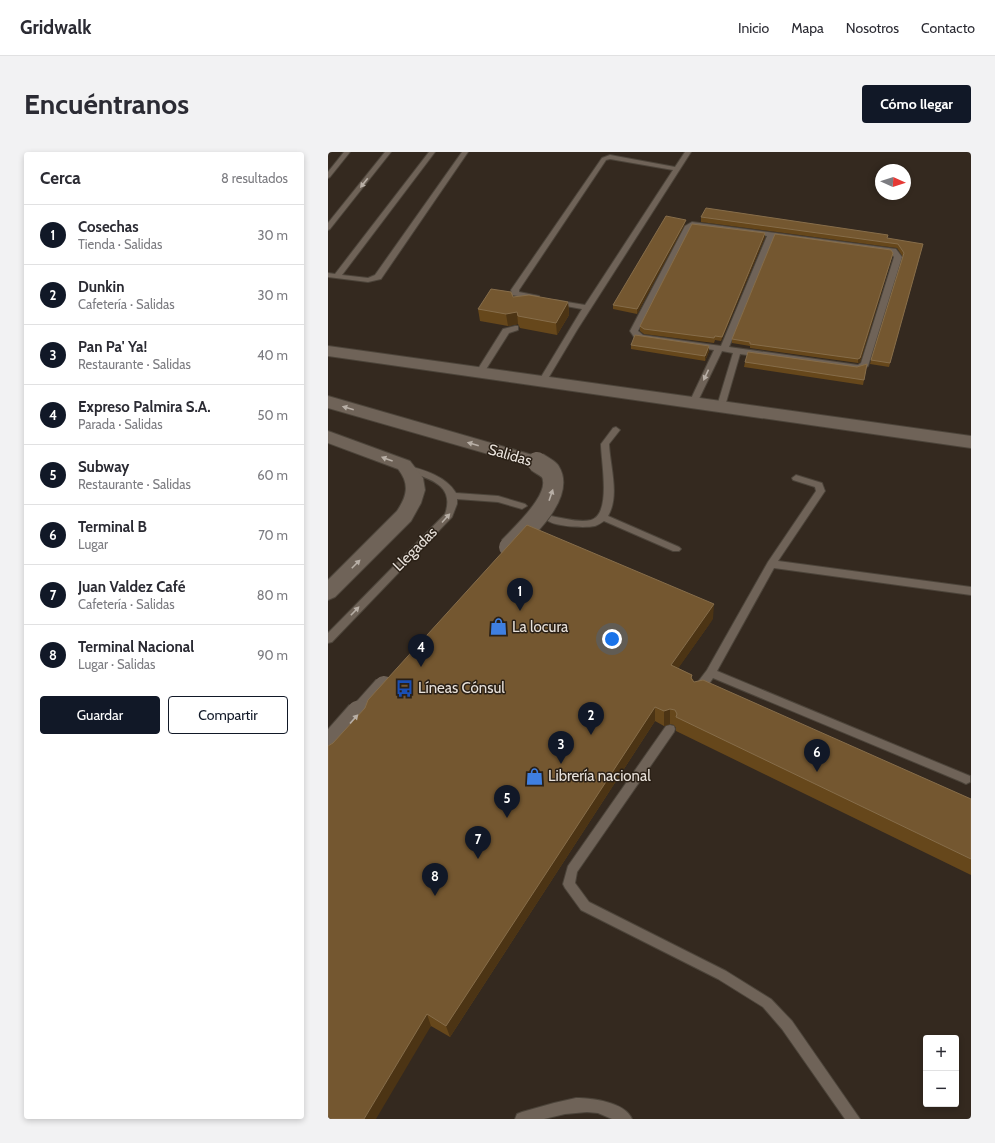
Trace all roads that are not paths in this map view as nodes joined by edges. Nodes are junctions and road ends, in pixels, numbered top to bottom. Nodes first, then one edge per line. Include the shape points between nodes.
1 (347, 152) edge
2 (384, 152) edge
3 (388, 152) edge
4 (432, 152) edge
5 (465, 152) edge
6 (688, 152) edge
7 (677, 168) junction
8 (328, 176) edge
9 (328, 228) edge
10 (771, 234) junction
11 (328, 275) edge
12 (337, 276) junction
13 (587, 308) junction
14 (515, 328) edge
15 (721, 349) junction
16 (328, 351) edge
17 (737, 351) junction
18 (480, 372) junction
19 (542, 382) junction
20 (328, 402) edge
21 (693, 403) junction
22 (721, 406) junction
23 (616, 430) dead end
24 (328, 437) edge
25 (971, 442) edge
26 (406, 468) junction
27 (796, 478) dead end
28 (453, 496) junction
29 (522, 506) dead end
30 (602, 518) junction
31 (551, 519) dead end
32 (676, 549) dead end
33 (495, 562) edge
34 (771, 564) junction
35 (971, 591) edge
36 (328, 592) edge
37 (328, 639) edge
38 (396, 672) edge
39 (711, 673) junction
40 (697, 692) edge
41 (670, 728) edge
42 (328, 748) edge
43 (966, 779) dead end
44 (548, 1115) edge
45 (522, 1119) edge
46 (625, 1119) edge
47 (853, 1119) edge

1 - 8 lane
2 - 3 lane
3 -> 9 lane
4 - 12 lane
5 - 12 lane via 378,277 368,280
6 - 7 lane
7 - 13 lane
7 - 13 lane via 610,157 604,159 515,290 515,293 527,301
10 - 15 lane
10 - 15 lane via 697,224 688,226 634,331 641,337
10 - 17 lane via 893,251 898,257 865,364 861,367
11 - 12 lane
13 - 19 lane
14 - 18 lane via 505,328
15 - 17 lane
15 -> 21 lane
16 - 18 street
17 - 22 lane
18 - 19 street
19 - 21 street
33 -> 20 street, Salidas, bridge via 542,510 552,495 551,474 543,465
21 - 22 street
22 - 25 street
23 - 30 lane via 605,444 609,499 608,509
26 -> 24 street via 404,465
26 - 28 lane via 441,481
36 -> 26 street, Llegadas via 412,505 416,494 415,482 411,472
27 - 34 lane via 819,485 821,491
28 - 29 lane via 498,498
37 -> 28 lane, Llegadas via 449,515 453,508
30 - 31 lane via 584,525
30 - 32 lane
34 - 35 lane
34 - 39 lane
42 -> 38 street, bridge
39 - 40 lane
39 - 43 lane
41 - 47 lane via 572,870 569,884 585,906 722,975 767,1003 787,1025
44 - 45 lane
44 - 46 lane via 574,1106 591,1105 608,1109

